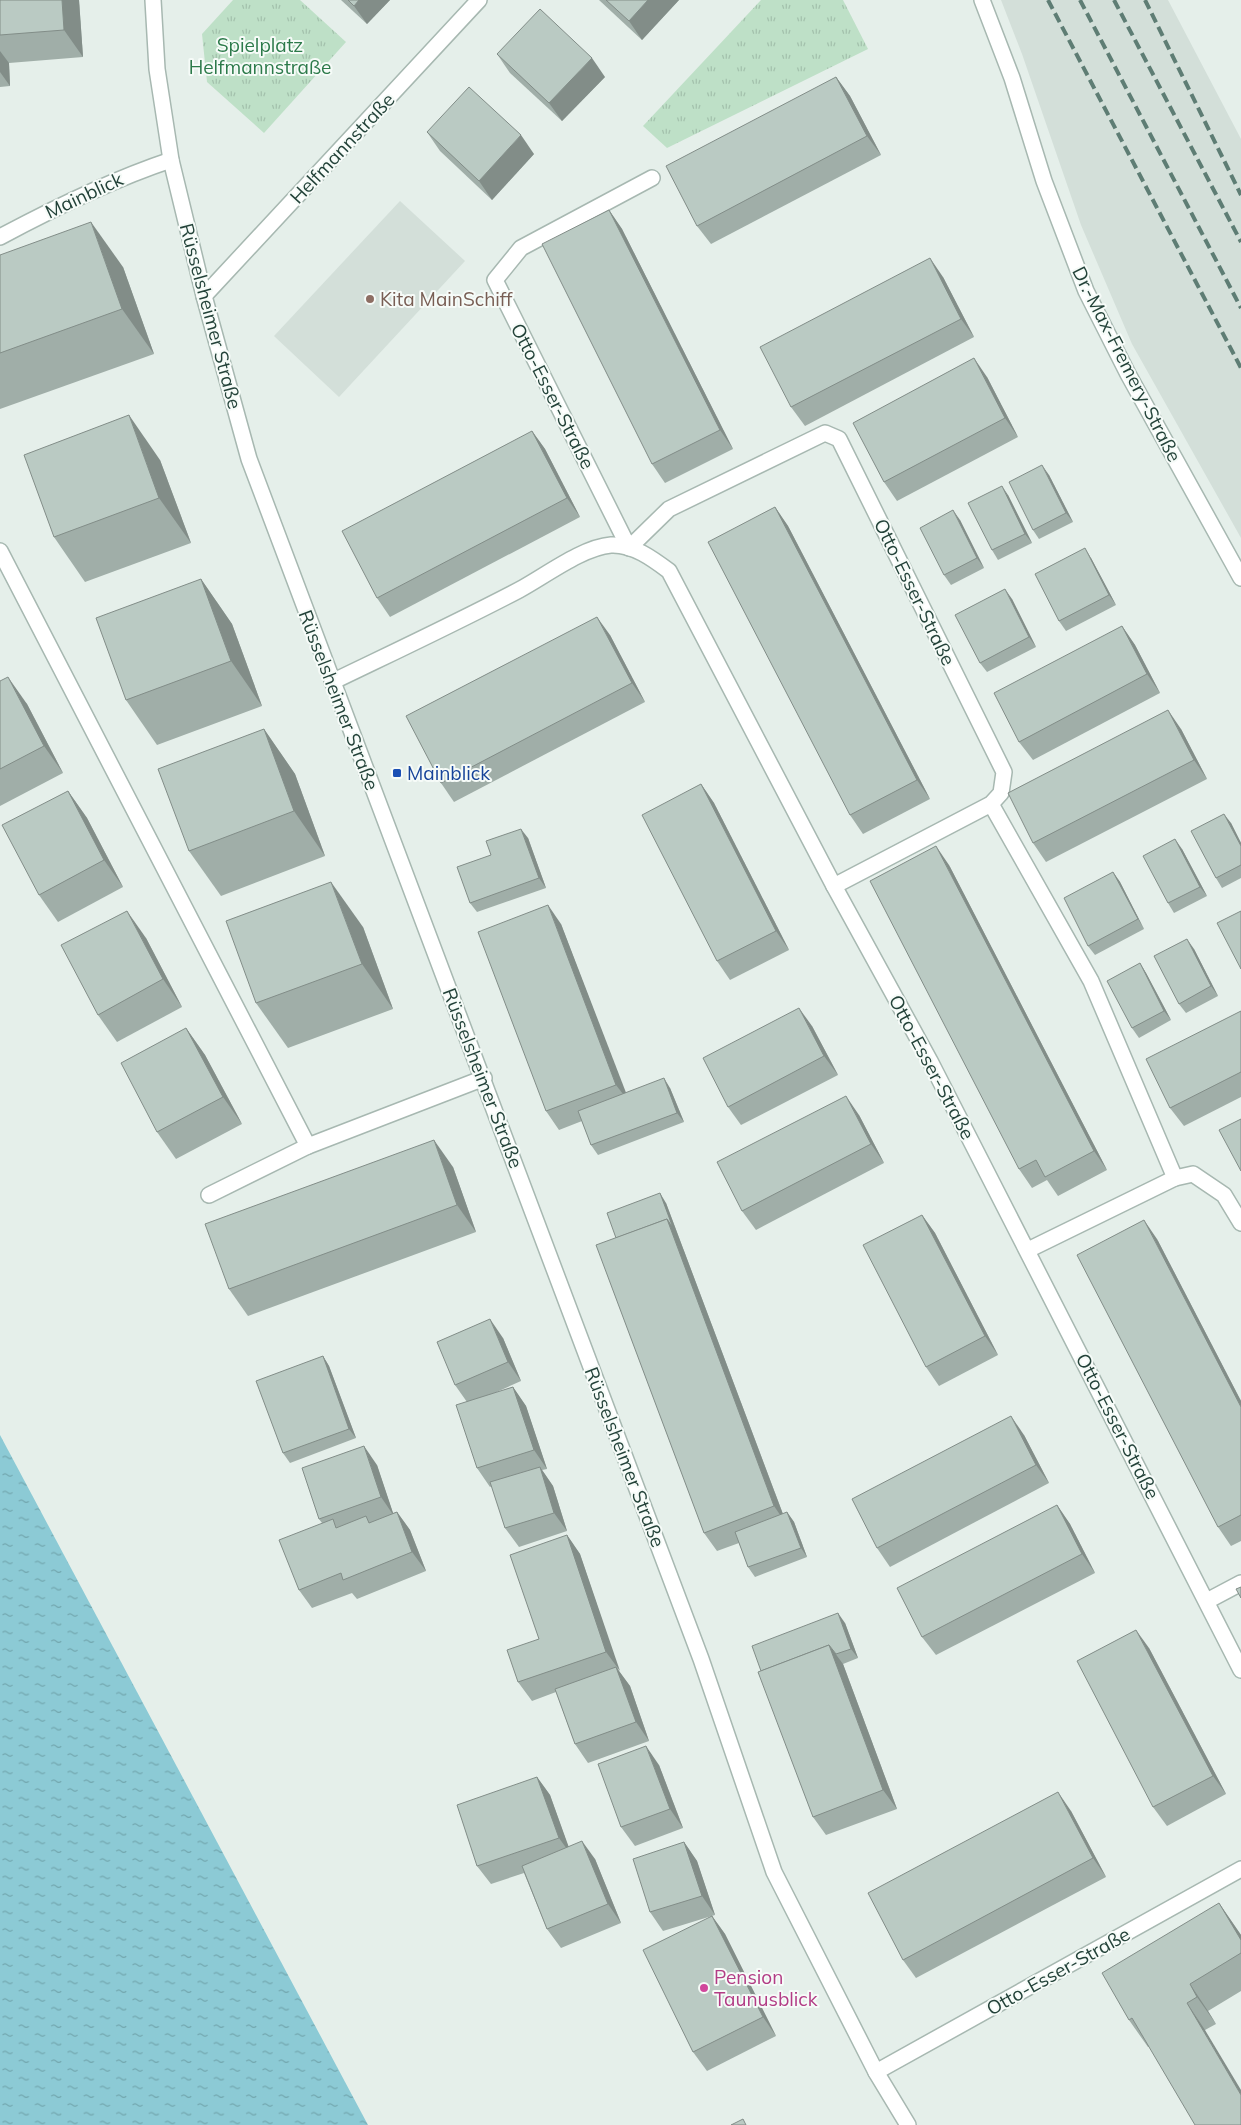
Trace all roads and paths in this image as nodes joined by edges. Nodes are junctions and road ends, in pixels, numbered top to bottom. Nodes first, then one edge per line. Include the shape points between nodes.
1 (153, 0) edge
2 (479, 0) edge
3 (982, 0) edge
4 (171, 160) junction
5 (652, 178) dead end
6 (0, 237) edge
7 (204, 296) junction
8 (629, 548) junction
9 (0, 551) edge
10 (1241, 578) edge
11 (332, 682) junction
12 (990, 804) junction
13 (834, 886) junction
14 (484, 1078) junction
15 (308, 1146) junction
16 (1175, 1178) junction
17 (209, 1195) dead end
18 (1241, 1223) edge
19 (1028, 1250) junction
20 (1241, 1583) edge
21 (1207, 1601) junction
22 (1241, 1670) edge
23 (1241, 1869) edge
24 (876, 2072) junction
25 (908, 2125) edge

1 - 4 street, Rüsselsheimer Straße via 157,69
2 - 7 street, Helfmannstraße
3 - 10 street, Dr.-Max-Fremery-Straße via 1012,78 1044,181 1086,291
4 - 6 street, Mainblick via 65,202
4 - 7 street, Rüsselsheimer Straße
5 - 8 street, Otto-Esser-Straße via 521,248 495,280
7 - 11 street, Rüsselsheimer Straße via 249,459
8 - 11 street, Otto-Esser-Straße via 611,545 589,551 518,590
8 - 12 street, Otto-Esser-Straße via 669,509 825,433 838,439 1004,772 1001,793
8 - 13 street, Otto-Esser-Straße via 654,559 669,571
9 - 15 street
11 - 14 street, Rüsselsheimer Straße
12 - 13 street
12 - 16 street via 1091,981
13 - 19 street, Otto-Esser-Straße
14 - 15 street
14 - 24 street, Rüsselsheimer Straße via 701,1659 774,1872
15 - 17 street
16 - 18 street via 1193,1174 1224,1195
16 - 19 street
19 - 21 street, Otto-Esser-Straße
20 - 21 street
21 - 22 street, Otto-Esser-Straße
23 - 24 street, Otto-Esser-Straße
24 - 25 street, Rüsselsheimer Straße

